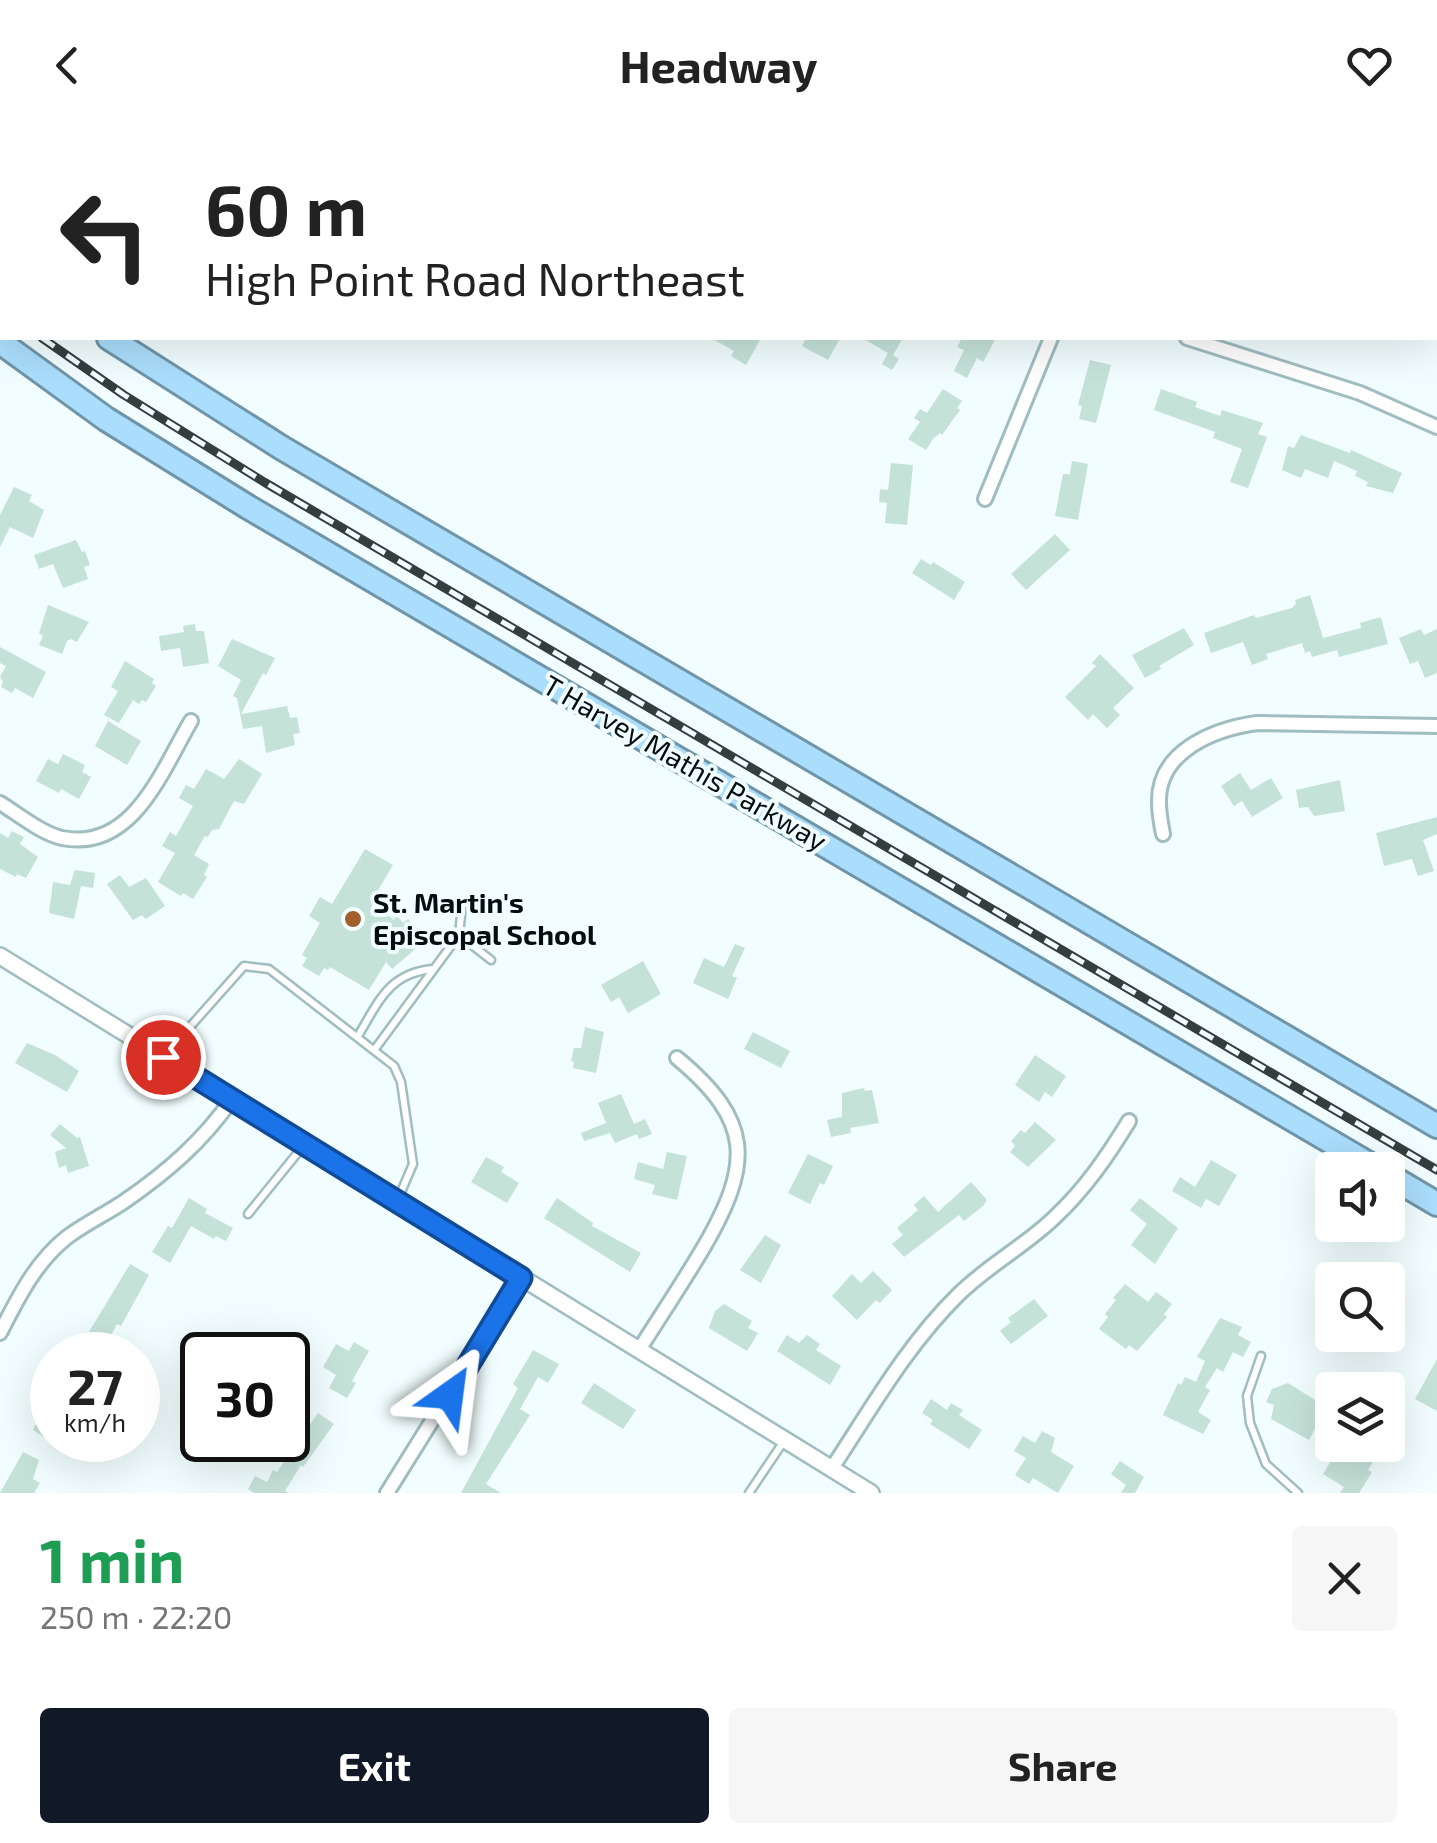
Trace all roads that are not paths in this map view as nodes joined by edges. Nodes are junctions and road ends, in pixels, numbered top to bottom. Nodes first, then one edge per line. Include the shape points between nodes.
1 (112, 340) edge
2 (1051, 340) edge
3 (1193, 340) edge
4 (0, 342) edge
5 (1437, 428) edge
6 (984, 499) dead end
7 (192, 722) dead end
8 (1437, 726) edge
9 (0, 803) edge
10 (1162, 834) dead end
11 (462, 906) dead end
12 (459, 935) junction
13 (0, 956) edge
14 (491, 960) dead end
15 (434, 968) junction
16 (358, 1036) junction
17 (375, 1049) junction
18 (163, 1057) junction
19 (677, 1058) dead end
20 (232, 1100) junction
21 (1128, 1121) dead end
22 (1437, 1126) edge
23 (305, 1144) junction
24 (1348, 1152) edge
25 (1405, 1185) edge
26 (398, 1200) junction
27 (1437, 1204) edge
28 (248, 1214) dead end
29 (521, 1278) junction
30 (0, 1333) edge
31 (639, 1350) junction
32 (1261, 1356) dead end
33 (785, 1440) junction
34 (832, 1468) junction
35 (387, 1493) edge
36 (749, 1493) edge
37 (871, 1493) edge
38 (1298, 1493) edge

1 - 22 highway via 282,448
2 - 6 street
3 - 5 street via 1360,393
4 - 24 highway, T Harvey Mathis Parkway via 248,506
7 - 9 street via 132,818 114,832 59,837
8 - 10 street via 1230,727 1166,768 1158,798
11 - 12 lane
12 - 14 lane
12 - 15 lane
13 - 18 street
15 - 16 lane via 410,971 386,990
15 - 17 lane
16 - 17 lane
16 - 18 lane via 269,969 244,966
17 - 26 lane via 394,1066 404,1098 413,1164
18 - 20 street
19 - 31 street via 728,1113 738,1171 728,1206
20 - 23 street
20 - 30 street via 176,1164 46,1258
21 - 34 street via 1088,1184 938,1315
23 - 26 street
23 - 28 lane
25 - 27 highway
26 - 29 street
29 - 31 street
29 - 35 street
31 - 33 street
32 - 38 lane via 1247,1396 1250,1423 1266,1464
33 - 34 street
33 - 36 lane
34 - 37 street

